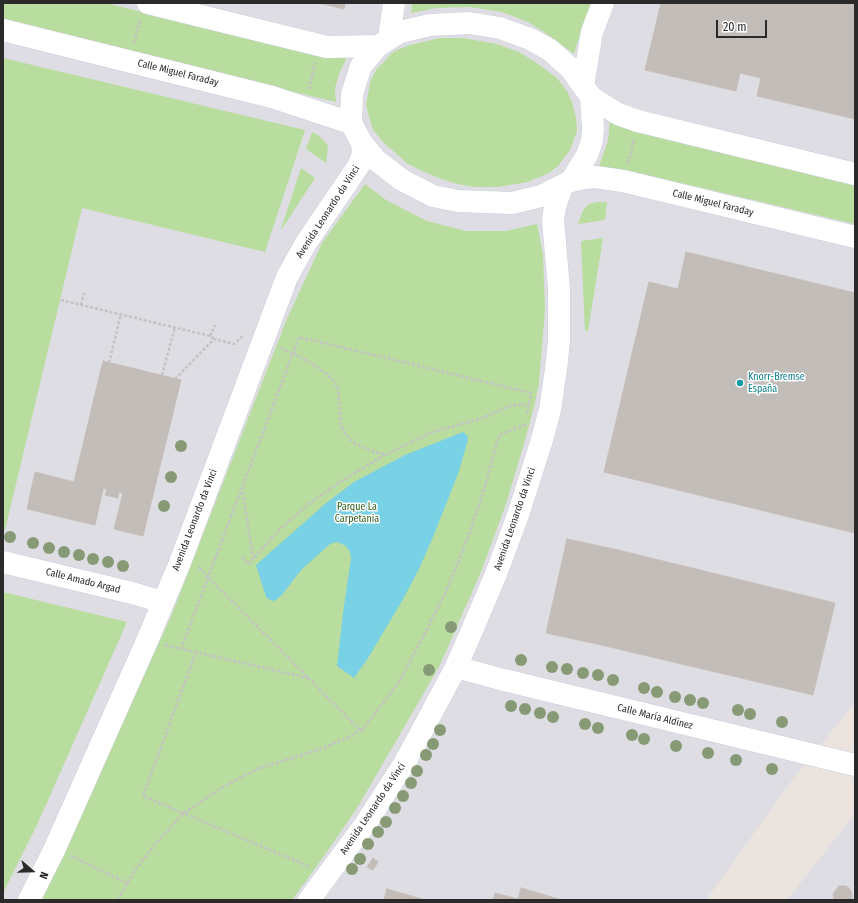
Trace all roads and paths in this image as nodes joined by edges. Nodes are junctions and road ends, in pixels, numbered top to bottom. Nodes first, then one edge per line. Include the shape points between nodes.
1 (394, 3) edge
2 (603, 3) edge
3 (144, 10) edge
4 (3, 30) edge
5 (384, 42) junction
6 (319, 45) junction
7 (130, 61) junction
8 (587, 92) junction
9 (304, 107) junction
10 (638, 121) junction
11 (351, 123) junction
12 (362, 143) junction
13 (855, 174) edge
14 (623, 181) junction
15 (566, 184) junction
16 (855, 237) edge
17 (84, 293) dead end
18 (61, 300) dead end
19 (81, 305) junction
20 (121, 314) junction
21 (215, 325) dead end
22 (174, 327) junction
23 (210, 336) junction
24 (214, 339) junction
25 (263, 341) junction
26 (293, 354) junction
27 (109, 363) dead end
28 (162, 375) dead end
29 (175, 379) dead end
30 (522, 404) dead end
31 (385, 455) junction
32 (242, 486) junction
33 (242, 557) dead end
34 (253, 559) junction
35 (3, 562) edge
36 (179, 565) junction
37 (207, 577) junction
38 (163, 602) junction
39 (147, 641) junction
40 (181, 649) junction
41 (196, 652) junction
42 (456, 667) junction
43 (308, 678) junction
44 (361, 731) junction
45 (855, 765) edge
46 (184, 813) junction
47 (55, 848) junction
48 (313, 868) dead end
49 (127, 883) junction
50 (29, 900) edge
51 (118, 900) edge
52 (309, 900) edge

1 - 5 street
2 - 8 street via 592,32
3 - 6 street
3 - 7 path
4 - 7 street, Calle Miguel Faraday
5 - 6 street via 327,47
5 - 8 street via 400,32 430,25 469,23 500,28 530,39 550,50 571,69
5 - 11 street via 361,66 352,94
6 - 9 path
7 - 9 street, Calle Miguel Faraday via 272,96
8 - 10 street via 618,114
8 - 15 street, Avenida Leonardo da Vinci via 593,128 592,141 587,155
9 - 11 street, Calle Miguel Faraday
10 - 13 street
10 - 14 path
11 - 12 street, Calle Miguel Faraday
12 - 15 street, Calle Miguel Faraday via 376,160 402,180 433,196 458,201 512,203 541,196
12 - 25 street, Avenida Leonardo da Vinci via 363,153 359,165 306,243 291,270
14 - 15 street, Calle Miguel Faraday via 595,177
14 - 16 street, Calle Miguel Faraday
15 - 42 street, Avenida Leonardo da Vinci via 555,207 553,220 559,289 559,341 550,410 518,515
17 - 19 path
18 - 19 path
19 - 20 path
20 - 22 path
20 - 27 path
21 - 23 path
22 - 23 path
22 - 28 path
23 - 24 path
24 - 25 path via 234,344 244,335
24 - 29 path
25 - 26 path
25 - 36 street, Avenida Leonardo da Vinci
26 - 31 path via 332,378 338,388 341,426 348,438 356,444
26 - 32 path
26 - 44 path via 299,337 531,393 525,425 499,435 468,537 426,633 399,682
30 - 31 path via 430,433
31 - 34 path via 365,465 307,505 278,531
32 - 34 path
32 - 37 path
33 - 34 path via 249,564
35 - 38 street, Calle Amado Argad
36 - 37 path via 199,568
36 - 38 street, Avenida Leonardo da Vinci
37 - 40 path
37 - 43 path
38 - 39 street, Avenida Leonardo da Vinci
39 - 40 path
39 - 47 street, Avenida Leonardo da Vinci
40 - 41 path
41 - 43 path
41 - 46 path via 143,796
42 - 45 street, Calle María Aldinez
42 - 52 street, Avenida Leonardo da Vinci via 392,783 364,826
43 - 44 path
44 - 46 path via 320,749 257,769 223,787
46 - 48 path
46 - 49 path via 157,842
47 - 49 path
47 - 50 street, Avenida Leonardo da Vinci
49 - 51 path

